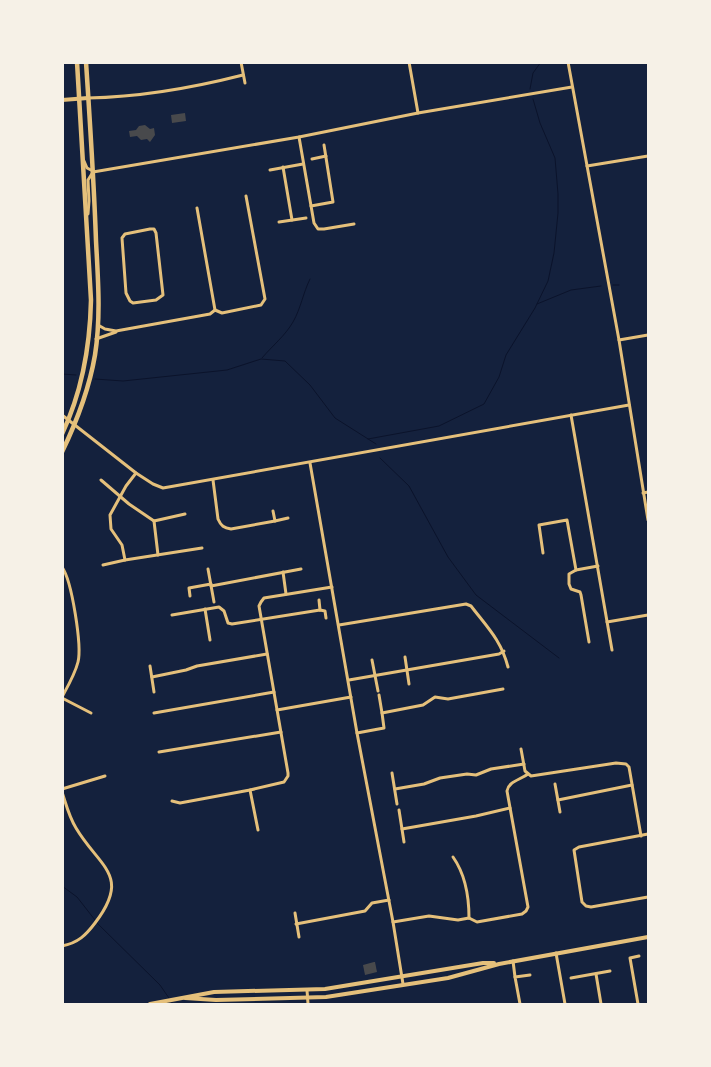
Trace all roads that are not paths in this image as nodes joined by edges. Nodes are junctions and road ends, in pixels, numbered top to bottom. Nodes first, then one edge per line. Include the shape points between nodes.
1 (77, 62) edge
2 (86, 62) edge
3 (241, 62) edge
4 (409, 62) edge
5 (568, 62) edge
6 (243, 74) junction
7 (245, 83) dead end
8 (572, 87) junction
9 (79, 98) junction
10 (88, 98) junction
11 (62, 100) edge
12 (418, 112) junction
13 (299, 137) junction
14 (324, 145) dead end
15 (326, 156) junction
16 (648, 156) edge
17 (82, 158) junction
18 (312, 159) dead end
19 (304, 164) junction
20 (587, 166) junction
21 (283, 167) junction
22 (270, 170) dead end
23 (94, 172) junction
24 (246, 196) dead end
25 (311, 206) junction
26 (197, 208) dead end
27 (306, 218) dead end
28 (292, 220) junction
29 (279, 222) dead end
30 (354, 224) dead end
31 (86, 229) junction
32 (156, 300) joint
33 (215, 310) junction
34 (98, 326) junction
35 (116, 331) junction
36 (648, 335) edge
37 (96, 339) junction
38 (619, 340) junction
39 (629, 405) junction
40 (62, 415) edge
41 (571, 415) junction
42 (69, 419) junction
43 (75, 424) junction
44 (62, 434) edge
45 (62, 452) edge
46 (310, 462) junction
47 (136, 473) junction
48 (101, 480) dead end
49 (212, 480) junction
50 (648, 492) edge
51 (644, 493) junction
52 (120, 496) junction
53 (273, 511) dead end
54 (185, 514) dead end
55 (288, 518) dead end
56 (275, 520) junction
57 (648, 520) edge
58 (154, 521) junction
59 (202, 548) dead end
60 (543, 553) dead end
61 (158, 555) junction
62 (125, 560) junction
63 (103, 565) dead end
64 (598, 566) junction
65 (62, 567) edge
66 (208, 569) dead end
67 (300, 569) dead end
68 (576, 570) junction
69 (283, 572) junction
70 (211, 585) junction
71 (332, 587) junction
72 (286, 594) junction
73 (190, 596) dead end
74 (319, 600) dead end
75 (214, 602) dead end
76 (205, 609) junction
77 (320, 610) junction
78 (648, 614) edge
79 (172, 615) dead end
80 (326, 618) dead end
81 (261, 620) junction
82 (607, 622) junction
83 (339, 625) junction
84 (210, 640) dead end
85 (590, 642) dead end
86 (612, 650) dead end
87 (504, 651) junction
88 (267, 654) junction
89 (405, 657) dead end
90 (372, 660) dead end
91 (150, 666) dead end
92 (508, 667) dead end
93 (407, 669) junction
94 (375, 675) junction
95 (152, 677) junction
96 (349, 680) junction
97 (410, 684) dead end
98 (503, 690) dead end
99 (154, 692) dead end
100 (274, 692) junction
101 (351, 697) junction
102 (62, 698) edge
103 (277, 710) junction
104 (91, 713) dead end
105 (154, 713) dead end
106 (382, 713) junction
107 (281, 732) junction
108 (357, 733) junction
109 (521, 749) dead end
110 (159, 752) dead end
111 (524, 764) junction
112 (392, 772) dead end
113 (528, 774) junction
114 (104, 776) dead end
115 (555, 784) dead end
116 (632, 785) junction
117 (394, 789) junction
118 (250, 790) junction
119 (62, 791) edge
120 (172, 800) dead end
121 (558, 800) junction
122 (397, 804) dead end
123 (510, 808) junction
124 (399, 810) dead end
125 (560, 812) dead end
126 (402, 828) junction
127 (258, 830) dead end
128 (648, 834) edge
129 (641, 836) junction
130 (404, 842) dead end
131 (453, 857) dead end
132 (648, 897) edge
133 (389, 900) junction
134 (295, 913) dead end
135 (469, 918) junction
136 (393, 922) junction
137 (296, 924) junction
138 (298, 936) dead end
139 (648, 937) edge
140 (62, 946) edge
141 (556, 953) junction
142 (639, 956) dead end
143 (513, 961) junction
144 (499, 964) junction
145 (610, 971) dead end
146 (596, 974) junction
147 (530, 975) dead end
148 (402, 976) junction
149 (515, 977) junction
150 (571, 978) dead end
151 (403, 984) junction
152 (307, 990) junction
153 (185, 998) junction
154 (308, 998) junction
155 (150, 1004) edge
156 (308, 1004) edge
157 (520, 1004) edge
158 (565, 1004) edge
159 (601, 1004) edge
160 (638, 1004) edge

1 - 9 main road
2 - 10 main road
3 - 6 street
4 - 12 street
5 - 8 street
6 - 7 street
6 - 10 street via 152,94
8 - 12 street
8 - 20 street
9 - 10 street
9 - 11 street
9 - 17 main road
10 - 23 main road
12 - 13 street
13 - 19 street
13 - 23 street
14 - 15 street
15 - 18 street
15 - 25 street via 332,202
16 - 20 street
17 - 23 street
17 - 31 main road
19 - 21 street
19 - 25 street
20 - 38 street
21 - 22 street
21 - 28 street
23 - 31 street via 88,180
23 - 34 main road
24 - 33 street via 264,303 258,307 222,313
25 - 30 street via 318,228
26 - 33 street
27 - 28 street
28 - 29 street
31 - 42 main road via 91,300 89,336
32 - 32 street via 133,303 128,298 122,238 125,234 150,229 156,232 164,291
33 - 35 street via 210,314
34 - 35 street
34 - 37 main road
35 - 37 street
36 - 38 street
37 - 43 main road via 86,394
38 - 39 street
39 - 41 street
39 - 51 street
40 - 42 street
41 - 46 street
41 - 64 street
42 - 43 street
42 - 44 main road
43 - 45 main road
43 - 47 street
46 - 49 street
46 - 71 street
47 - 49 street via 164,488
47 - 52 street
48 - 52 street
49 - 56 street via 218,519 225,528
50 - 51 street
51 - 57 street
52 - 58 street
52 - 62 street via 110,515 111,530 122,545
53 - 56 street
54 - 58 street
55 - 56 street
58 - 61 street
59 - 61 street
60 - 68 street via 538,525 567,520
61 - 62 street
62 - 63 street
64 - 68 street
64 - 82 street
65 - 102 street via 69,583 80,644 78,663
66 - 70 street
67 - 69 street
68 - 85 street via 569,574 569,584 571,589 580,592
69 - 70 street
69 - 72 street
70 - 73 street via 190,588
70 - 75 street
71 - 72 street
71 - 83 street
72 - 81 street via 264,598 260,602
74 - 77 street
76 - 79 street
76 - 81 street via 222,608 226,620 232,624
76 - 84 street
77 - 80 street via 325,611
77 - 81 street
78 - 82 street
81 - 88 street
82 - 86 street
83 - 87 street via 466,604
83 - 96 street
87 - 92 street
87 - 93 street
88 - 95 street
88 - 100 street
89 - 93 street
90 - 94 street
91 - 95 street
93 - 94 street
93 - 97 street
94 - 96 street
94 - 106 street
95 - 99 street
96 - 101 street
98 - 106 street via 448,699 435,697 423,705
100 - 103 street
100 - 105 street
101 - 103 street
101 - 108 street
102 - 104 street
103 - 107 street
106 - 108 street via 384,728
107 - 110 street
107 - 118 street via 288,776 279,784
108 - 133 street
109 - 111 street
111 - 113 street
111 - 117 street
112 - 117 street
113 - 116 street via 535,777 622,762 629,767
113 - 123 street via 508,786
114 - 119 street
115 - 121 street
116 - 121 street
116 - 129 street
117 - 122 street
118 - 120 street via 180,803
118 - 127 street
119 - 140 street via 76,829 112,881 110,902 102,914 79,940
121 - 125 street
123 - 126 street
123 - 135 street via 528,907 522,914 477,922
124 - 126 street
126 - 130 street
128 - 129 street
129 - 132 street via 579,847 574,850 574,856 582,902 586,906
131 - 135 street via 462,874
133 - 136 street
133 - 137 street via 372,904 365,912
134 - 137 street
135 - 136 street via 458,920 429,916
136 - 148 street
137 - 138 street
139 - 141 street
141 - 143 street
141 - 158 street
142 - 160 street via 630,958
143 - 144 street
143 - 149 street
144 - 148 street via 483,962
144 - 151 street via 448,978
145 - 146 street
146 - 150 street
146 - 159 street
147 - 149 street
148 - 151 street
148 - 152 street
149 - 157 street
151 - 154 street via 326,998
152 - 153 street via 214,992
152 - 154 street
153 - 154 street
153 - 155 street
154 - 156 street

